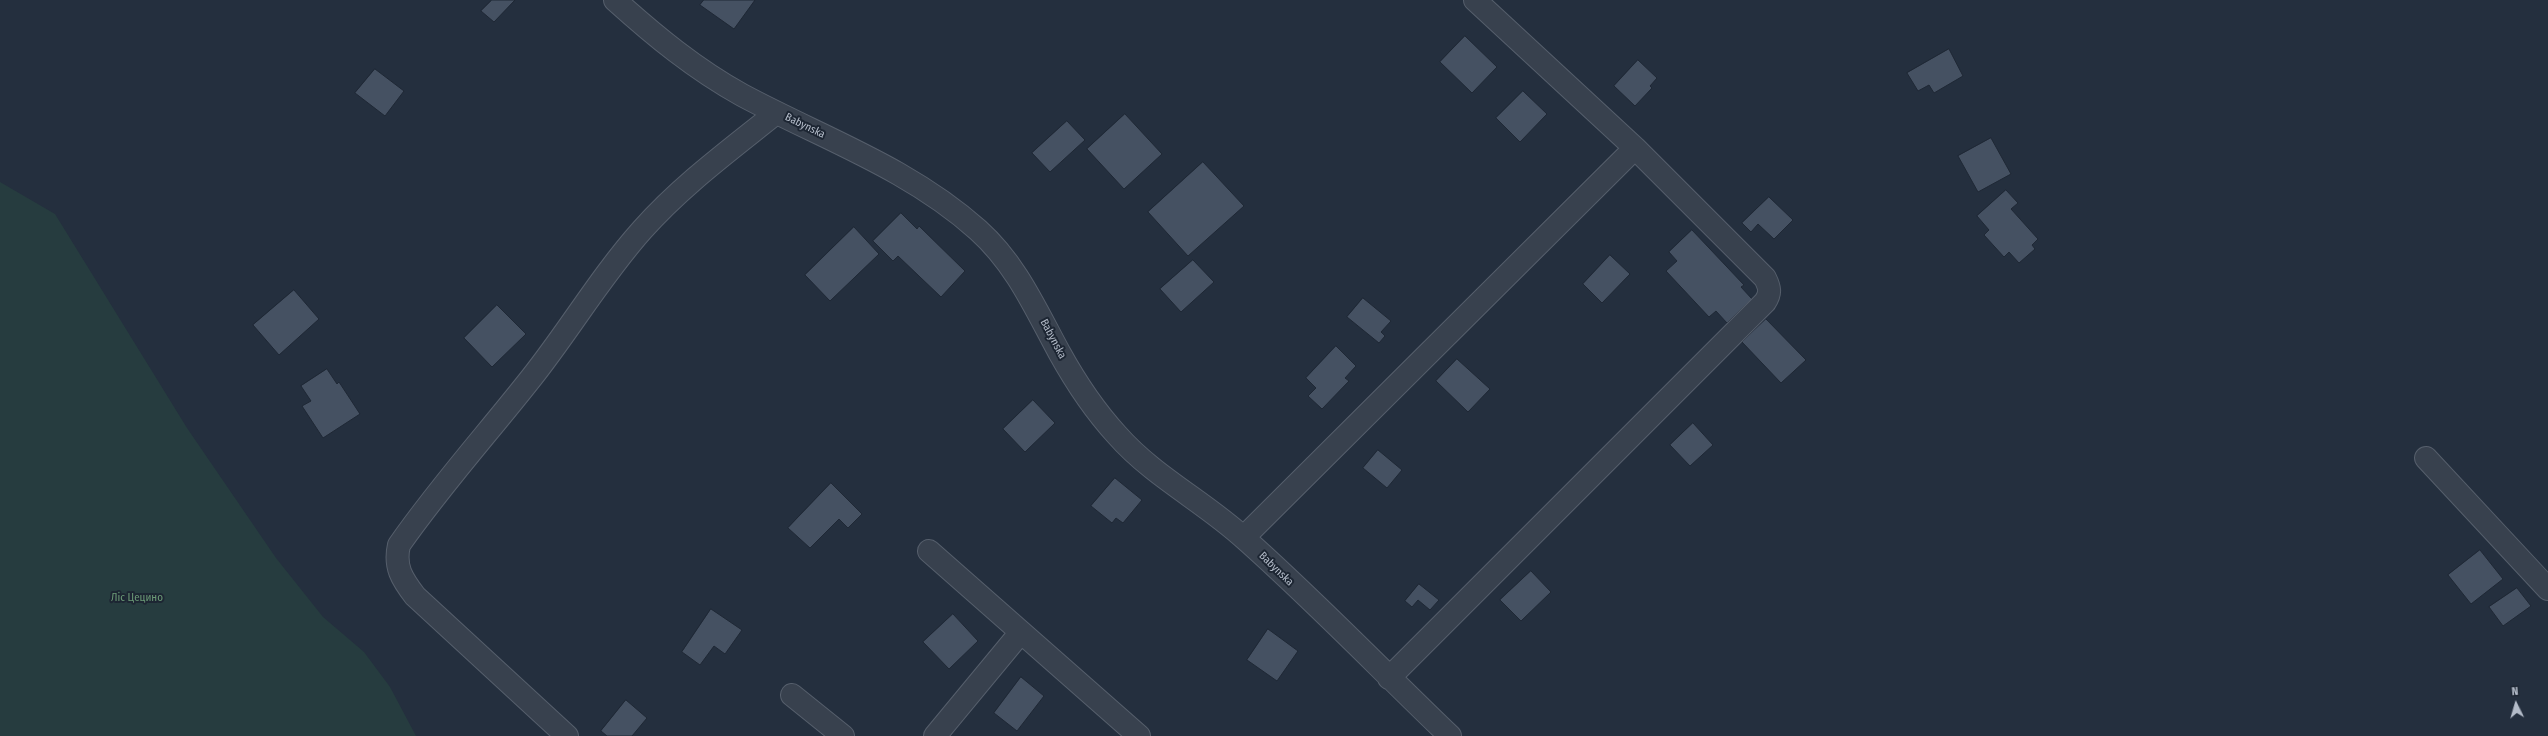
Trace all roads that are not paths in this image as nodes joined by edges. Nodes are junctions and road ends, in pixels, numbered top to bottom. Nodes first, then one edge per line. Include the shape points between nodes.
1 (615, 0) edge
2 (1475, 0) edge
3 (776, 113) junction
4 (1634, 148) junction
5 (2426, 458) dead end
6 (1244, 537) junction
7 (929, 551) dead end
8 (2548, 588) edge
9 (1022, 632) junction
10 (1390, 678) junction
11 (792, 695) dead end
12 (567, 736) edge
13 (843, 736) edge
14 (935, 736) edge
15 (1139, 736) edge
16 (1450, 736) edge

1 - 3 street, Babynska via 699,69
2 - 4 street
3 - 6 street, Babynska via 892,169 939,199 978,230 994,245 1024,286 1059,353 1080,386 1118,436 1158,472
3 - 12 street via 676,194 642,229 612,266 532,377 472,449 399,545 396,558 398,569 415,596
4 - 6 street
4 - 10 street via 1765,278 1770,286 1769,295 1765,302
5 - 8 street
6 - 10 street, Babynska
7 - 9 street
9 - 14 street
9 - 15 street
10 - 16 street, Babynska
11 - 13 street

